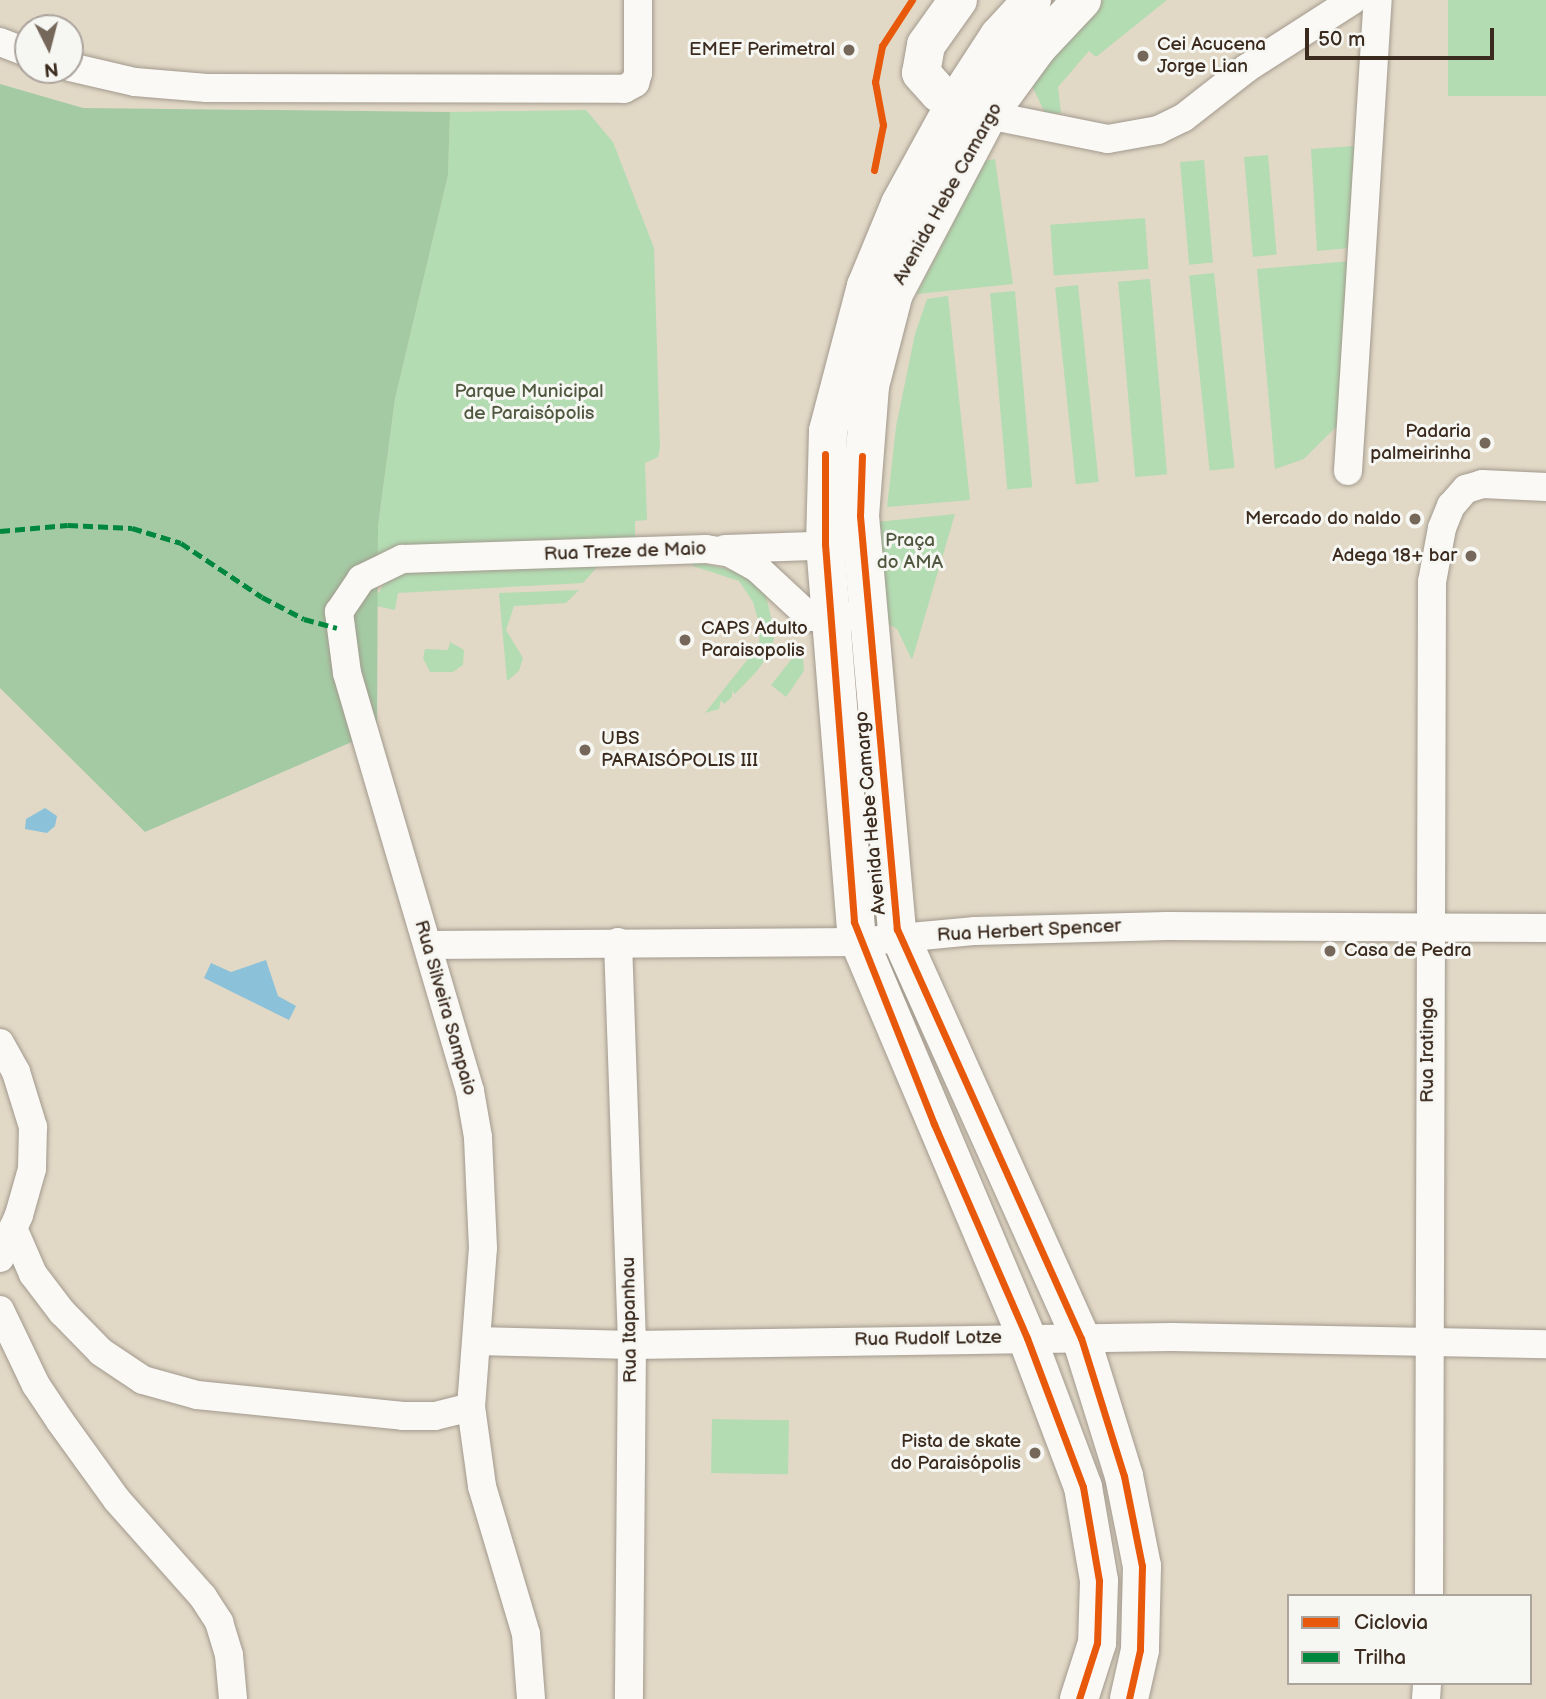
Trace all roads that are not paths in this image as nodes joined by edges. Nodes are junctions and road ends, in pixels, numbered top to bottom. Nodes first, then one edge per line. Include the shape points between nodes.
1 (638, 0) edge
2 (958, 0) edge
3 (1032, 0) edge
4 (1082, 0) edge
5 (1353, 0) edge
6 (1378, 0) edge
7 (84, 70) edge
8 (972, 108) junction
9 (1348, 471) dead end
10 (1546, 487) edge
11 (863, 544) junction
12 (825, 545) junction
13 (719, 550) junction
14 (361, 579) joint
15 (870, 615) junction
16 (832, 618) junction
17 (1428, 928) junction
18 (1546, 928) edge
19 (900, 938) junction
20 (618, 942) junction
21 (858, 942) junction
22 (428, 945) junction
23 (0, 1043) edge
24 (13, 1228) junction
25 (0, 1258) edge
26 (0, 1310) edge
27 (1027, 1338) junction
28 (1081, 1338) junction
29 (477, 1341) junction
30 (1429, 1341) junction
31 (1546, 1344) edge
32 (632, 1345) junction
33 (471, 1407) junction
34 (1429, 1594) edge
35 (233, 1699) edge
36 (531, 1699) edge
37 (629, 1699) edge
38 (1079, 1699) edge
39 (1129, 1699) edge

1 - 7 street via 638,73 635,83 624,89 197,88 135,82
2 - 8 main road via 926,45 919,65 924,78
3 - 8 main road, Avenida Hebe Camargo via 999,36
4 - 8 main road, Avenida Hebe Camargo
5 - 8 street via 1247,68 1183,118 1158,130 1108,139
6 - 9 street
8 - 11 main road, Avenida Hebe Camargo via 894,293 870,386 863,444
8 - 12 main road, Avenida Hebe Camargo via 900,204 866,286 828,431
10 - 17 street, Rua Iratinga via 1473,486 1451,506 1442,528 1432,582
11 - 12 street
11 - 15 main road, Avenida Hebe Camargo
12 - 13 street
12 - 16 main road, Avenida Hebe Camargo
13 - 14 street, Rua Treze de Maio via 402,559
13 - 16 street, Rua Treze de Maio via 757,568 810,617
14 - 22 street, Rua Silveira Sampaio via 341,607 339,638
15 - 16 street, Rua Treze de Maio
15 - 19 main road, Avenida Hebe Camargo via 894,917
16 - 21 main road, Avenida Hebe Camargo
17 - 18 street, Rua Herbert Spencer
17 - 19 street, Rua Herbert Spencer via 1167,926
17 - 30 street, Rua Iratinga
19 - 21 street, Rua Herbert Spencer
19 - 28 main road, Avenida Hebe Camargo via 937,1011
20 - 21 street, Rua Herbert Spencer
20 - 22 street, Rua Herbert Spencer
20 - 32 street, Rua Itapanhau
21 - 27 main road, Avenida Hebe Camargo
22 - 29 street, Rua Silveira Sampaio via 463,1057 478,1137 483,1248
23 - 24 street via 16,1072 33,1128 32,1169
24 - 25 street
24 - 33 street via 33,1274 62,1312 101,1352 144,1380 197,1395 389,1415 435,1416
26 - 35 street via 36,1385 60,1422 117,1500 203,1597 219,1622 229,1655
27 - 28 street, Rua Rudolf Lotze
27 - 32 street, Rua Rudolf Lotze
27 - 38 main road, Avenida Hebe Camargo via 1083,1487 1099,1581 1097,1643
28 - 30 street, Rua Rudolf Lotze
28 - 39 main road, Avenida Hebe Camargo via 1124,1476 1142,1566 1140,1650
29 - 32 street, Rua Rudolf Lotze
29 - 33 street, Rua Silveira Sampaio
30 - 31 street, Rua Rudolf Lotze
30 - 34 street, Rua Iratinga
32 - 37 street, Rua Itapanhau
33 - 36 street, Rua Silveira Sampaio via 482,1486 526,1634

